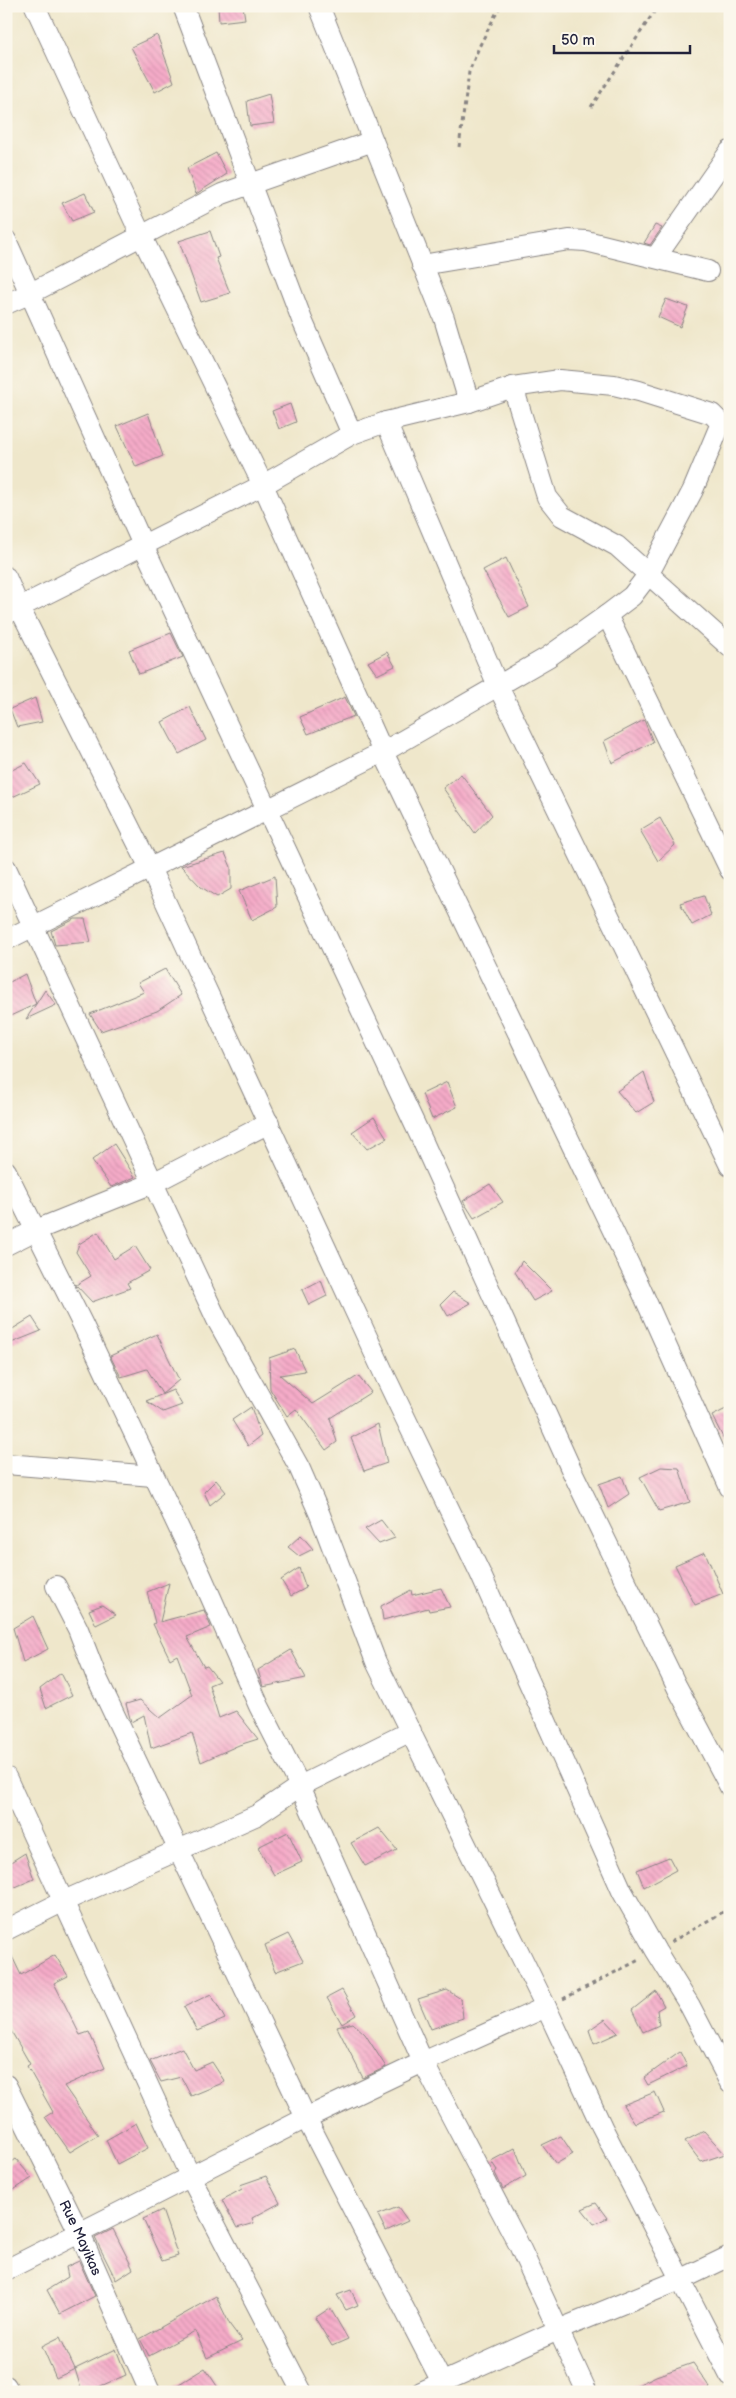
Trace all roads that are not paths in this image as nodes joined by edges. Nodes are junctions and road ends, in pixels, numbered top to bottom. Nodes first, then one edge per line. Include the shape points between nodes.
1 (35, 6) edge
2 (183, 6) edge
3 (319, 6) edge
4 (373, 141) junction
5 (730, 151) edge
6 (250, 182) junction
7 (141, 235) junction
8 (6, 240) edge
9 (656, 256) junction
10 (422, 265) junction
11 (708, 271) dead end
12 (31, 293) junction
13 (6, 304) edge
14 (513, 387) junction
15 (469, 402) junction
16 (386, 422) junction
17 (352, 434) junction
18 (263, 485) junction
19 (143, 545) junction
20 (648, 575) junction
21 (6, 578) edge
22 (12, 610) edge
23 (607, 615) junction
24 (730, 647) edge
25 (498, 686) junction
26 (383, 752) junction
27 (266, 810) junction
28 (6, 868) edge
29 (150, 868) junction
30 (730, 870) edge
31 (34, 926) junction
32 (6, 940) edge
33 (270, 1123) junction
34 (730, 1166) edge
35 (6, 1171) edge
36 (153, 1182) junction
37 (36, 1230) junction
38 (6, 1246) edge
39 (6, 1464) edge
40 (153, 1476) junction
41 (730, 1488) edge
42 (56, 1586) dead end
43 (411, 1731) junction
44 (6, 1777) edge
45 (300, 1786) junction
46 (730, 1787) edge
47 (179, 1849) junction
48 (64, 1901) junction
49 (6, 1930) edge
50 (546, 2007) junction
51 (423, 2062) junction
52 (730, 2083) edge
53 (6, 2085) edge
54 (306, 2118) junction
55 (191, 2178) junction
56 (80, 2234) junction
57 (730, 2256) edge
58 (6, 2270) edge
59 (680, 2280) junction
60 (558, 2330) junction
61 (730, 2376) edge
62 (6, 2386) edge
63 (445, 2388) edge
64 (9, 2392) edge
65 (150, 2392) edge
66 (302, 2392) edge
67 (420, 2392) edge
68 (587, 2392) edge

1 - 7 street
2 - 6 street
3 - 4 street
4 - 6 street
4 - 10 street
5 - 9 street
6 - 7 street
6 - 17 street via 302,320
7 - 12 street
7 - 18 street
8 - 12 street
9 - 10 street via 586,240 569,240
9 - 11 street
10 - 15 street via 444,318
12 - 13 street
12 - 19 street
14 - 15 street
14 - 20 street via 547,497 554,508 562,516 617,546
14 - 20 street via 560,380 614,385 712,414 721,423 693,490
15 - 16 street
16 - 17 street
16 - 25 street
17 - 18 street
18 - 19 street
18 - 26 street
19 - 22 street
19 - 27 street
20 - 23 street via 632,596
20 - 24 street
21 - 22 street
22 - 29 street
23 - 25 street via 548,657
23 - 30 street
25 - 26 street
25 - 34 street
26 - 27 street
26 - 41 street via 639,1285
27 - 29 street
27 - 46 street via 424,1144 571,1469 677,1687
28 - 31 street
29 - 31 street
29 - 33 street
31 - 32 street
31 - 36 street
33 - 36 street
33 - 52 street via 382,1370 480,1573 622,1891 690,2006
35 - 37 street
36 - 37 street
36 - 43 street via 217,1320 299,1467 376,1662
37 - 38 street
37 - 40 street
39 - 40 street
40 - 45 street via 201,1575 258,1706
42 - 47 street
43 - 45 street
43 - 50 street
44 - 48 street
45 - 47 street via 257,1815
45 - 51 street
47 - 48 street
47 - 54 street
48 - 49 street
48 - 55 street
50 - 51 street
50 - 59 street via 602,2127
51 - 54 street
51 - 60 street via 518,2242
53 - 56 street, Rue Mayikas
54 - 55 street
54 - 63 street
55 - 56 street
55 - 66 street
56 - 58 street
56 - 65 street, Rue Mayikas
57 - 59 street
59 - 60 street
59 - 61 street
60 - 63 street
60 - 68 street
62 - 64 street
63 - 67 street

